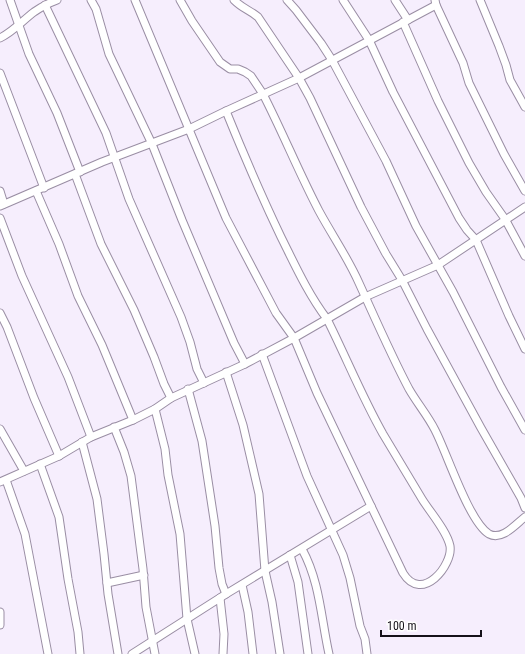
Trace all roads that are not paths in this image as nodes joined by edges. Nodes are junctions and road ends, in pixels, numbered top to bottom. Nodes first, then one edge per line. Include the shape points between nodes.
1 (10, 0) edge
2 (57, 0) edge
3 (91, 0) edge
4 (135, 0) edge
5 (180, 0) edge
6 (234, 0) edge
7 (287, 0) edge
8 (343, 0) edge
9 (395, 0) edge
10 (480, 0) edge
11 (436, 3) edge
12 (45, 5) junction
13 (405, 21) junction
14 (19, 25) junction
15 (0, 38) edge
16 (369, 40) junction
17 (332, 60) junction
18 (0, 73) edge
19 (299, 78) junction
20 (263, 94) junction
21 (525, 107) edge
22 (226, 111) junction
23 (189, 129) junction
24 (152, 144) junction
25 (116, 158) junction
26 (78, 173) junction
27 (44, 188) junction
28 (0, 191) edge
29 (36, 191) junction
30 (525, 191) edge
31 (2, 205) edge
32 (525, 206) edge
33 (0, 218) edge
34 (506, 219) junction
35 (476, 240) junction
36 (525, 256) edge
37 (438, 264) junction
38 (402, 280) junction
39 (365, 297) junction
40 (0, 313) edge
41 (328, 319) junction
42 (294, 338) junction
43 (525, 349) edge
44 (262, 354) junction
45 (245, 364) junction
46 (226, 372) junction
47 (204, 383) junction
48 (188, 389) junction
49 (171, 398) junction
50 (155, 409) junction
51 (133, 420) junction
52 (114, 427) junction
53 (0, 429) edge
54 (525, 430) edge
55 (91, 437) junction
56 (82, 442) junction
57 (59, 456) junction
58 (40, 464) junction
59 (24, 471) junction
60 (3, 481) edge
61 (371, 506) junction
62 (525, 508) edge
63 (525, 517) edge
64 (332, 530) junction
65 (302, 549) junction
66 (290, 555) junction
67 (265, 571) junction
68 (144, 575) junction
69 (107, 583) junction
70 (242, 585) junction
71 (223, 596) junction
72 (0, 612) edge
73 (187, 619) junction
74 (0, 625) edge
75 (152, 642) junction
76 (48, 654) edge
77 (80, 654) edge
78 (118, 654) edge
79 (132, 654) edge
80 (155, 654) edge
81 (195, 654) edge
82 (223, 654) edge
83 (253, 654) edge
84 (280, 654) edge
85 (308, 654) edge
86 (329, 654) edge
87 (367, 654) edge

1 - 14 street
2 - 12 street
3 - 24 street via 109,54
4 - 23 street
5 - 20 street via 220,62 230,69 238,69 251,76
6 - 19 street via 258,17
7 - 17 street
8 - 16 street
9 - 13 street
10 - 21 street via 510,80
11 - 13 street
11 - 30 street via 458,50 469,83
12 - 14 street
12 - 25 street
13 - 16 street
13 - 34 street via 438,101 469,164
14 - 15 street
14 - 26 street via 29,54 57,113
16 - 17 street
16 - 35 street via 393,92 460,218
17 - 19 street
17 - 37 street via 386,161 416,226
18 - 27 street
19 - 20 street
19 - 38 street via 318,112 361,207
20 - 22 street
20 - 39 street via 310,194
22 - 23 street
22 - 41 street via 295,267 318,307
23 - 24 street
23 - 42 street via 226,218 276,313
24 - 25 street
24 - 45 street via 184,227
25 - 26 street
25 - 47 street via 129,199 181,317 197,369
26 - 27 street
26 - 49 street via 101,244 134,310
27 - 29 street
28 - 31 street
29 - 31 street
29 - 51 street via 78,296 102,345
32 - 34 street
33 - 55 street via 22,276 68,376
34 - 35 street
34 - 36 street
35 - 37 street
35 - 43 street
37 - 38 street
37 - 54 street
38 - 39 street
38 - 62 street
39 - 41 street
39 - 63 street via 410,391 435,430 462,494 485,531 491,535 501,535
40 - 57 street
41 - 42 street
41 - 61 street via 383,432 450,546 447,559 439,573 428,584 414,584 407,580
42 - 44 street
42 - 61 street via 317,393
44 - 45 street
44 - 64 street via 307,476
45 - 46 street
46 - 47 street
46 - 67 street via 243,425 258,494
47 - 48 street
48 - 49 street
48 - 71 street via 202,441
49 - 50 street
50 - 51 street
50 - 73 street via 180,534
51 - 52 street
52 - 55 street
52 - 68 street via 132,476
53 - 59 street
55 - 56 street
56 - 57 street
56 - 69 street via 97,499
57 - 58 street
58 - 59 street
58 - 77 street via 59,517
59 - 60 street
60 - 76 street via 25,534
61 - 64 street
64 - 65 street
64 - 87 street via 350,578
65 - 66 street
65 - 86 street via 310,563 318,591
66 - 67 street
66 - 85 street via 298,582
67 - 70 street
67 - 84 street
68 - 69 street
68 - 75 street
69 - 78 street
70 - 71 street
70 - 83 street
71 - 73 street
71 - 82 street
72 - 74 street
73 - 75 street
73 - 81 street
75 - 79 street
75 - 80 street

